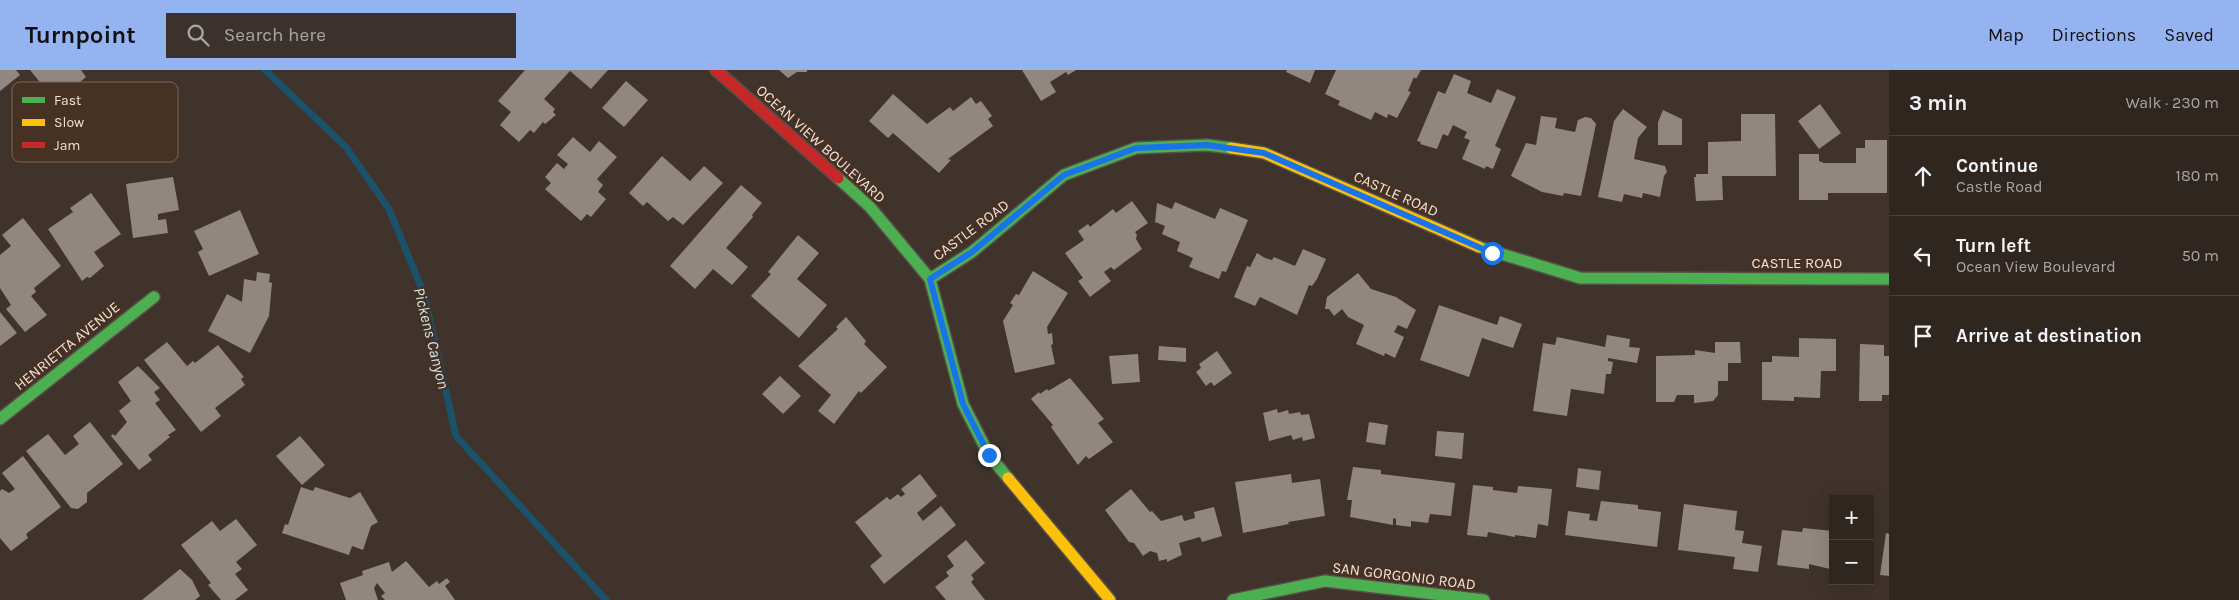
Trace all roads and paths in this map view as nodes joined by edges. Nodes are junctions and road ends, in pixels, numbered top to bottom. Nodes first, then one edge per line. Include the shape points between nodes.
1 (716, 70) edge
2 (930, 279) junction
3 (1889, 279) edge
4 (154, 297) dead end
5 (0, 419) edge
6 (1110, 600) edge
7 (1233, 600) edge
8 (1484, 600) edge

1 - 2 street, OCEAN VIEW BOULEVARD via 870,207
2 - 3 street, CASTLE ROAD via 972,252 1064,175 1136,148 1207,145 1264,153 1492,253 1580,278
2 - 6 street, OCEAN VIEW BOULEVARD via 963,404 989,455
4 - 5 street, HENRIETTA AVENUE
7 - 8 street, SAN GORGONIO ROAD via 1325,581

